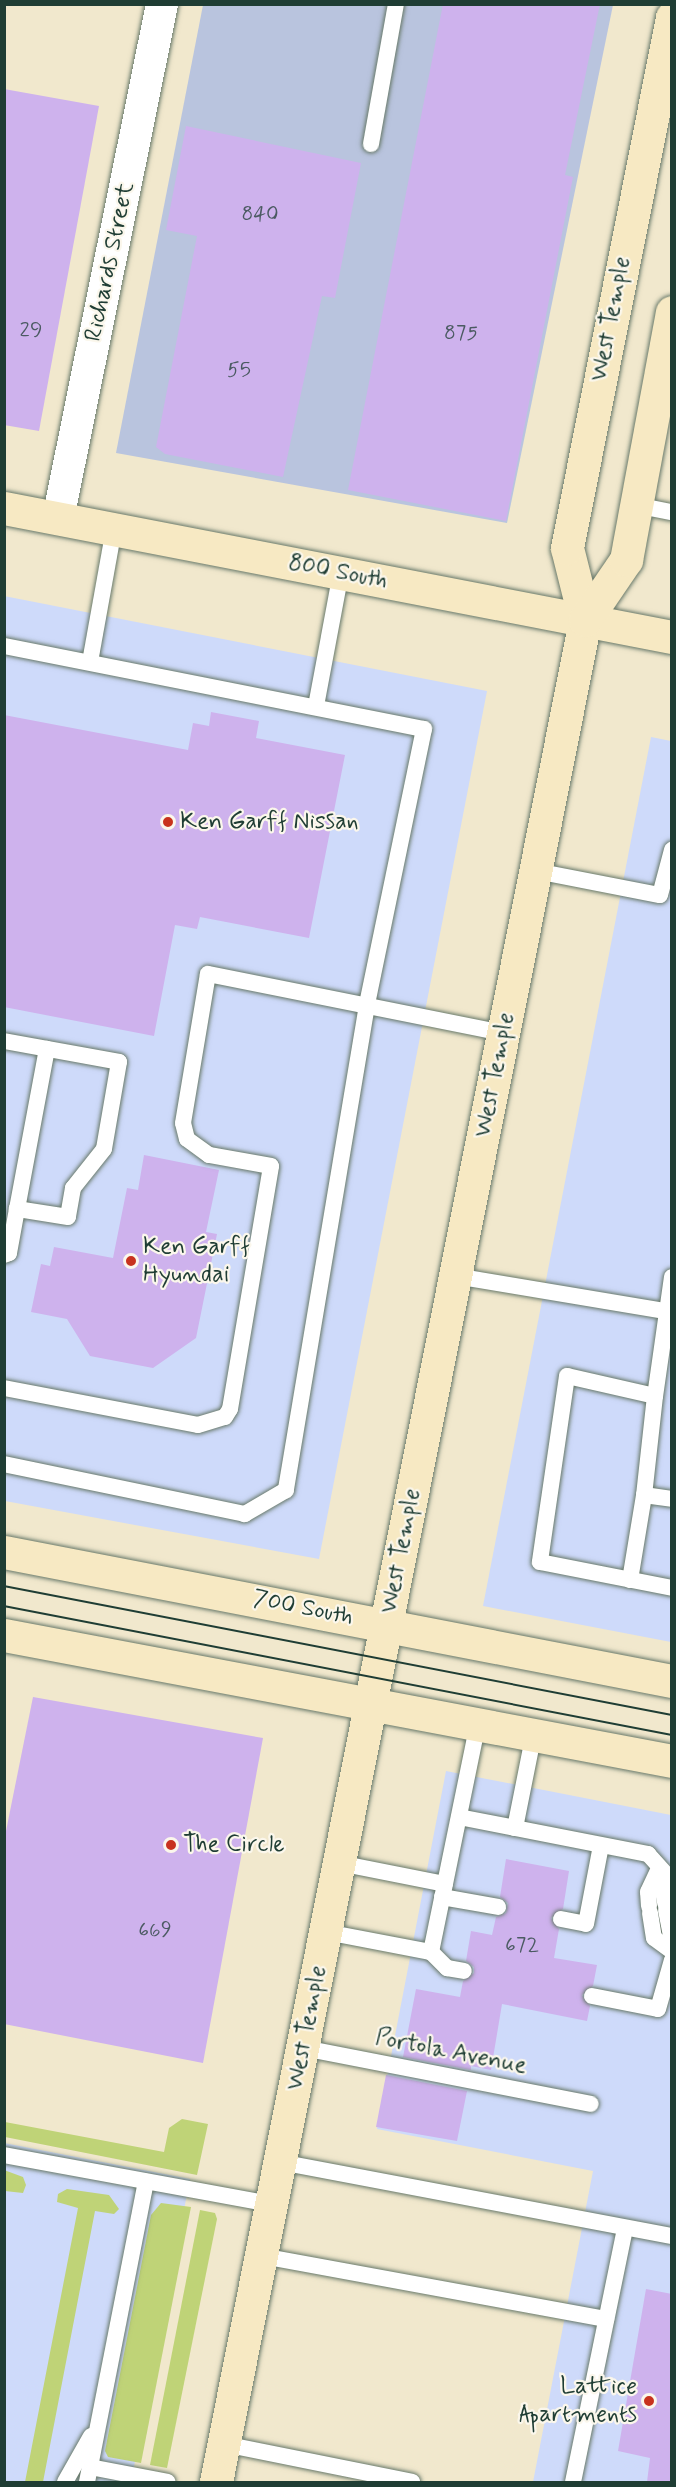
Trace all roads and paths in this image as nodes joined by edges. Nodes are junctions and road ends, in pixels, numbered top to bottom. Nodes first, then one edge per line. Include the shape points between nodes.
1 (162, 4) edge
2 (396, 4) edge
3 (672, 17) edge
4 (371, 144) dead end
5 (672, 312) edge
6 (662, 408) edge
7 (635, 506) junction
8 (4, 508) edge
9 (672, 512) edge
10 (58, 519) junction
11 (114, 529) junction
12 (341, 572) junction
13 (585, 620) junction
14 (672, 637) edge
15 (4, 646) edge
16 (90, 662) junction
17 (316, 706) junction
18 (672, 850) edge
19 (536, 871) junction
20 (367, 1005) junction
21 (503, 1033) junction
22 (4, 1041) edge
23 (47, 1049) junction
24 (17, 1209) junction
25 (4, 1256) edge
26 (455, 1276) junction
27 (672, 1277) edge
28 (665, 1311) junction
29 (4, 1388) edge
30 (655, 1396) junction
31 (4, 1464) edge
32 (644, 1495) junction
33 (672, 1499) edge
34 (4, 1552) edge
35 (630, 1580) junction
36 (672, 1588) edge
37 (386, 1623) junction
38 (4, 1635) edge
39 (672, 1681) edge
40 (371, 1702) junction
41 (478, 1723) junction
42 (534, 1733) junction
43 (672, 1761) edge
44 (459, 1817) junction
45 (515, 1828) junction
46 (600, 1845) junction
47 (339, 1863) junction
48 (658, 1868) junction
49 (672, 1881) edge
50 (444, 1890) junction
51 (498, 1907) dead end
52 (657, 1908) junction
53 (561, 1919) dead end
54 (326, 1932) junction
55 (672, 1941) edge
56 (672, 1951) edge
57 (431, 1952) junction
58 (672, 1960) edge
59 (464, 1971) dead end
60 (591, 1996) dead end
61 (303, 2048) junction
62 (591, 2103) dead end
63 (4, 2155) edge
64 (280, 2162) junction
65 (146, 2182) junction
66 (272, 2204) junction
67 (625, 2228) junction
68 (672, 2236) edge
69 (261, 2256) junction
70 (606, 2319) junction
71 (97, 2425) junction
72 (224, 2444) junction
73 (88, 2475) edge
74 (65, 2482) edge
75 (168, 2482) edge
76 (216, 2482) edge
77 (412, 2482) edge
78 (573, 2482) edge

1 - 10 street, Richards Street
2 - 4 lane
3 - 13 main road, West Temple via 567,548
5 - 6 main road, West Temple
6 - 7 main road, West Temple
7 - 9 lane
7 - 13 main road, West Temple via 626,560
8 - 10 main road, 800 South
10 - 11 main road, 800 South
11 - 12 main road, 800 South
11 - 16 lane
12 - 13 main road, 800 South
12 - 17 lane
13 - 14 main road, 800 South
13 - 19 main road, West Temple
15 - 16 lane
16 - 17 lane
17 - 20 lane via 424,729
18 - 19 lane via 660,895
19 - 21 main road, West Temple
20 - 21 lane
20 - 29 lane via 208,974 204,984 183,1123 187,1139 209,1155 271,1166 230,1409 225,1418 198,1425
20 - 31 lane via 286,1490 245,1514
21 - 26 main road, West Temple
22 - 23 lane
23 - 24 lane
23 - 24 lane via 119,1062 105,1149 73,1188 68,1217
24 - 25 lane via 9,1252
26 - 28 lane
26 - 37 main road, West Temple
27 - 28 lane
28 - 30 lane
30 - 32 lane
30 - 35 lane via 567,1376 540,1562
32 - 33 lane
32 - 35 lane
34 - 37 main road, 700 South
35 - 36 lane
37 - 39 main road, 700 South
37 - 40 main road, West Temple
38 - 40 main road
40 - 41 main road
40 - 47 main road, West Temple
41 - 42 main road
41 - 44 lane
42 - 43 main road
42 - 45 lane
44 - 45 lane
44 - 50 lane
45 - 46 lane
46 - 48 lane via 648,1854
46 - 53 lane via 586,1924
47 - 50 lane
47 - 54 main road, West Temple
48 - 49 lane
48 - 52 lane
50 - 51 lane
50 - 57 lane
52 - 55 lane
52 - 56 lane via 654,1938
54 - 57 lane
54 - 61 main road, West Temple
57 - 59 lane via 447,1968
58 - 60 lane via 658,2010
61 - 62 lane, Portola Avenue
61 - 64 main road, West Temple
63 - 65 lane
64 - 66 main road, West Temple
64 - 67 lane
65 - 66 lane
65 - 71 lane
66 - 69 main road, West Temple
67 - 68 lane
67 - 70 lane
69 - 70 lane
69 - 72 main road, West Temple
70 - 78 lane
71 - 73 lane
71 - 74 lane
72 - 76 main road, West Temple
72 - 77 lane
73 - 75 lane

